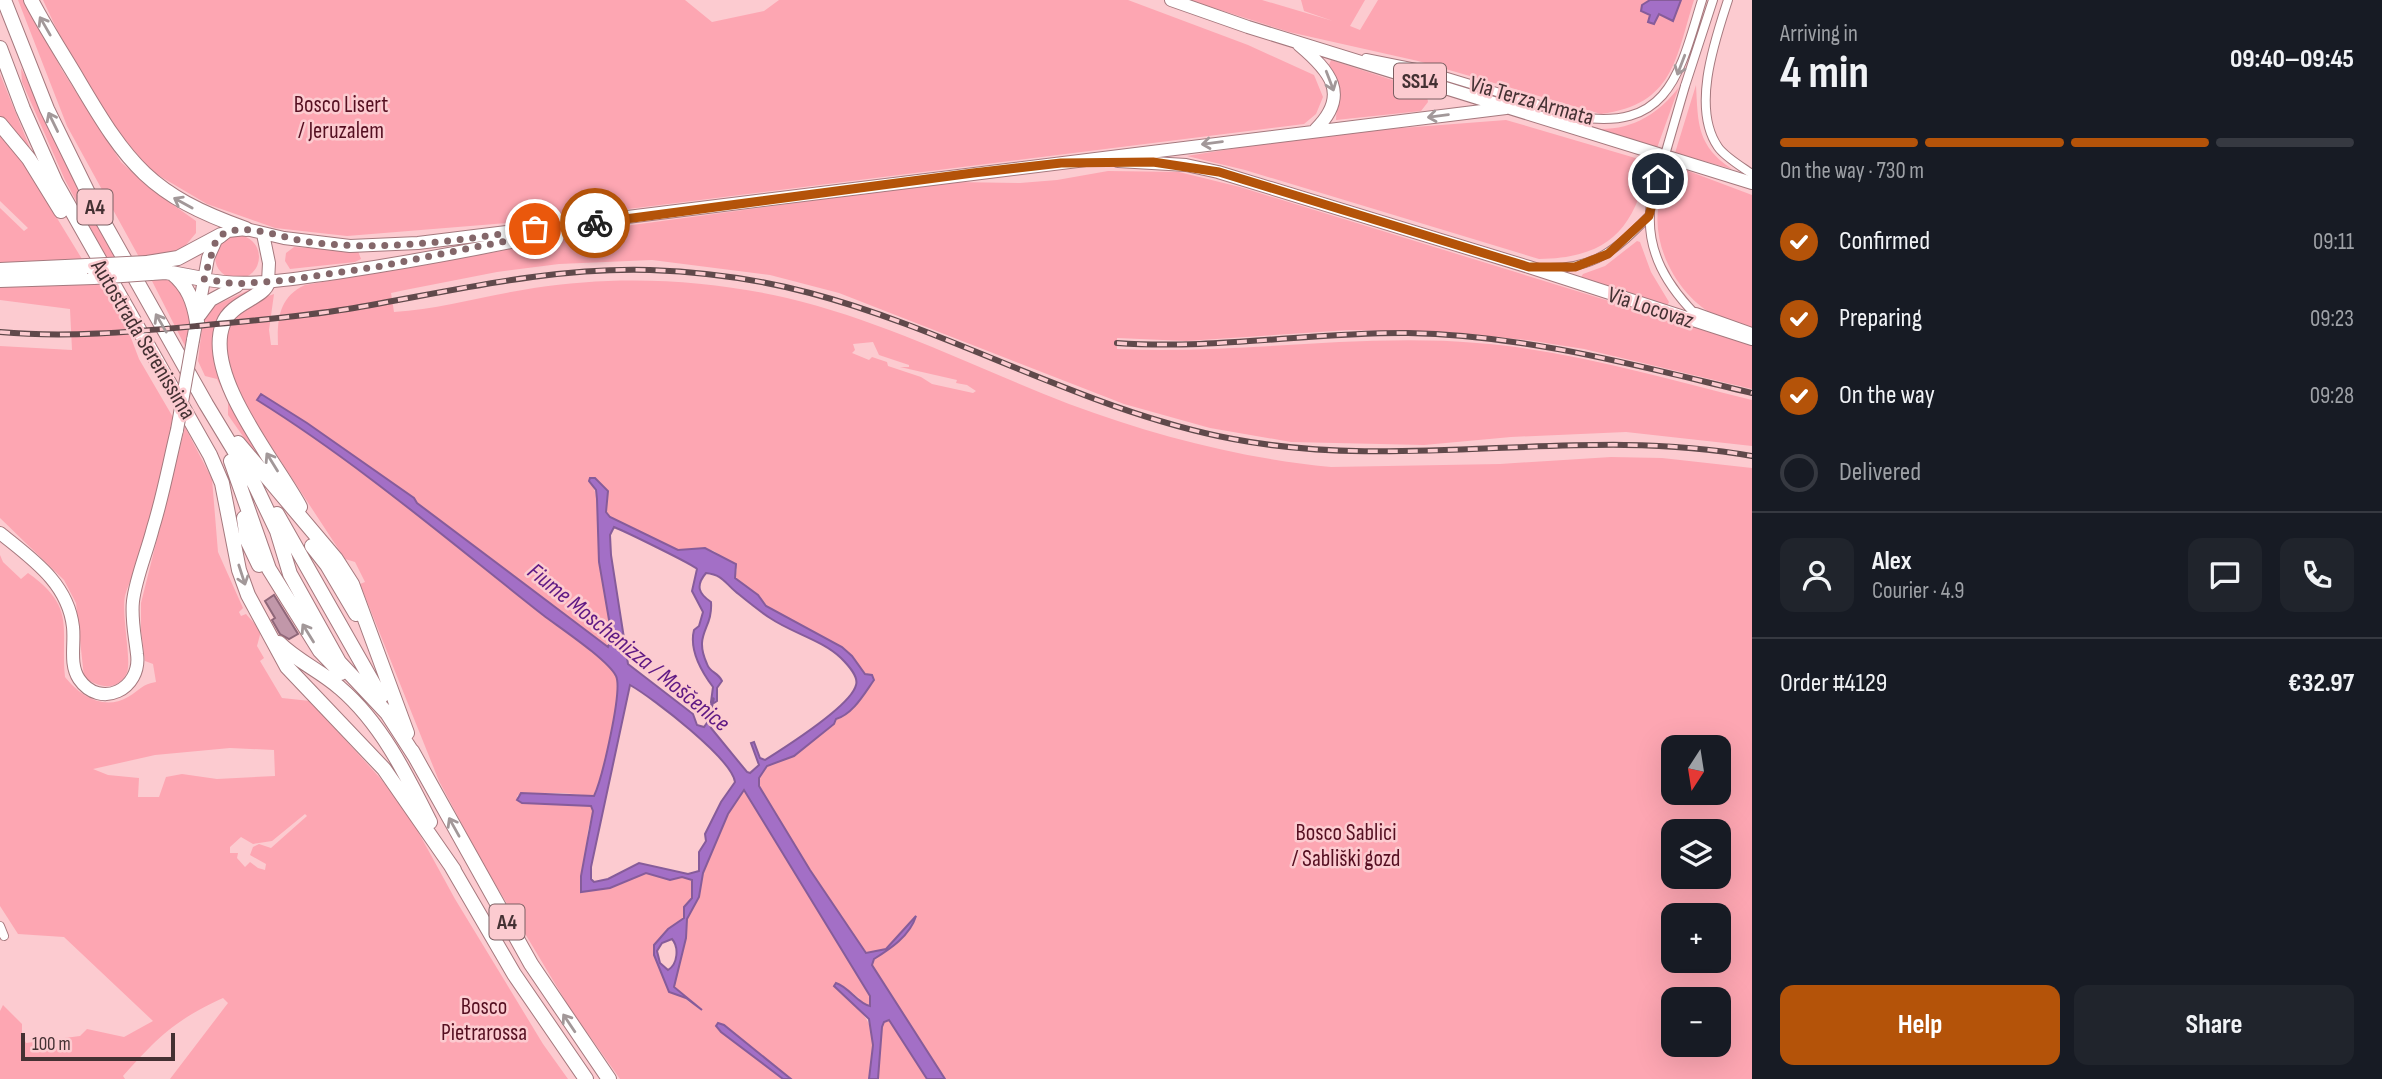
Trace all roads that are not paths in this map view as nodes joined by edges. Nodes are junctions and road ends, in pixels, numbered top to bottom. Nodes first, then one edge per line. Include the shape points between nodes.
1 (4, 0) edge
2 (32, 0) edge
3 (1171, 0) edge
4 (1702, 0) edge
5 (1713, 0) edge
6 (1728, 0) edge
7 (1293, 41) junction
8 (0, 48) edge
9 (1334, 53) junction
10 (1506, 108) junction
11 (0, 124) edge
12 (1315, 130) junction
13 (1061, 163) junction
14 (1752, 174) edge
15 (1752, 183) edge
16 (1649, 216) junction
17 (590, 224) junction
18 (246, 229) junction
19 (263, 234) junction
20 (220, 235) junction
21 (92, 251) junction
22 (1529, 267) junction
23 (149, 268) junction
24 (0, 270) edge
25 (90, 272) junction
26 (172, 273) junction
27 (204, 279) junction
28 (0, 280) edge
29 (268, 282) junction
30 (243, 284) junction
31 (1687, 307) junction
32 (197, 322) junction
33 (1705, 324) junction
34 (1752, 332) edge
35 (1752, 339) edge
36 (206, 404) junction
37 (311, 531) junction
38 (0, 533) edge
39 (327, 565) junction
40 (416, 758) junction
41 (0, 926) edge
42 (4, 936) dead end
43 (586, 1079) edge
44 (609, 1079) edge

36 -> 1 highway, Autostrada Serenissima / A4 via 95,207 47,109
18 -> 2 highway via 191,207 142,173 111,135
3 - 7 main road, SS14
4 -> 9 street, Via Terza Armata via 1674,82 1660,99 1625,119 1579,117 1422,69
5 - 16 street, bridge
6 - 14 street via 1705,85 1707,118 1718,146
7 - 9 main road, SS14
7 -> 12 main road via 1322,65 1334,89 1331,110
8 - 21 highway, Autostrada Serenissima / A4 via 56,183
9 - 10 main road, SS14
10 -> 12 main road, Via Locovaz
10 - 15 main road, SS14
11 - 21 highway
12 -> 13 main road, Via Locovaz
13 - 17 main road, Via Locovaz
13 - 22 main road, Via Locovaz via 1153,162 1219,172
16 - 22 street via 1621,244 1592,262 1575,267
16 - 31 street via 1658,265
17 - 19 main road, Via Locovaz via 350,246
17 - 29 main road, Via Locovaz via 382,266
18 - 19 main road, Via Locovaz
18 - 20 main road, Via Locovaz
19 - 29 main road
20 - 23 highway
20 - 27 main road via 210,252
21 -> 43 highway, Autostrada Serenissima / A4 via 210,455 222,483 239,570 271,636 288,660 370,743 399,782 514,974
22 - 33 main road, Via Locovaz
23 - 25 highway, bridge
23 - 26 highway
24 - 25 highway
25 - 28 highway
26 - 27 highway
26 - 32 highway via 191,298
27 - 30 main road, Via Locovaz
27 - 32 main road
29 - 30 main road, Via Locovaz
37 -> 29 highway via 239,406 222,366 219,339 224,321 233,308 264,290
30 - 32 main road via 211,300
31 - 33 street
31 - 34 street, Via Locovaz
32 - 38 main road, bridge via 162,499 134,598 138,668 124,688 99,694 78,678 70,611 62,590
33 - 35 main road, Via Locovaz
36 - 37 highway, A4
36 - 39 highway, A4
36 - 40 highway, A4 via 286,528
40 -> 36 highway, A4 via 377,707 325,658 269,569 239,478
37 - 39 highway
37 - 40 highway, A4 via 352,584
39 - 40 highway, A4 via 356,615
44 -> 40 highway, A4 via 531,964
41 - 42 street

